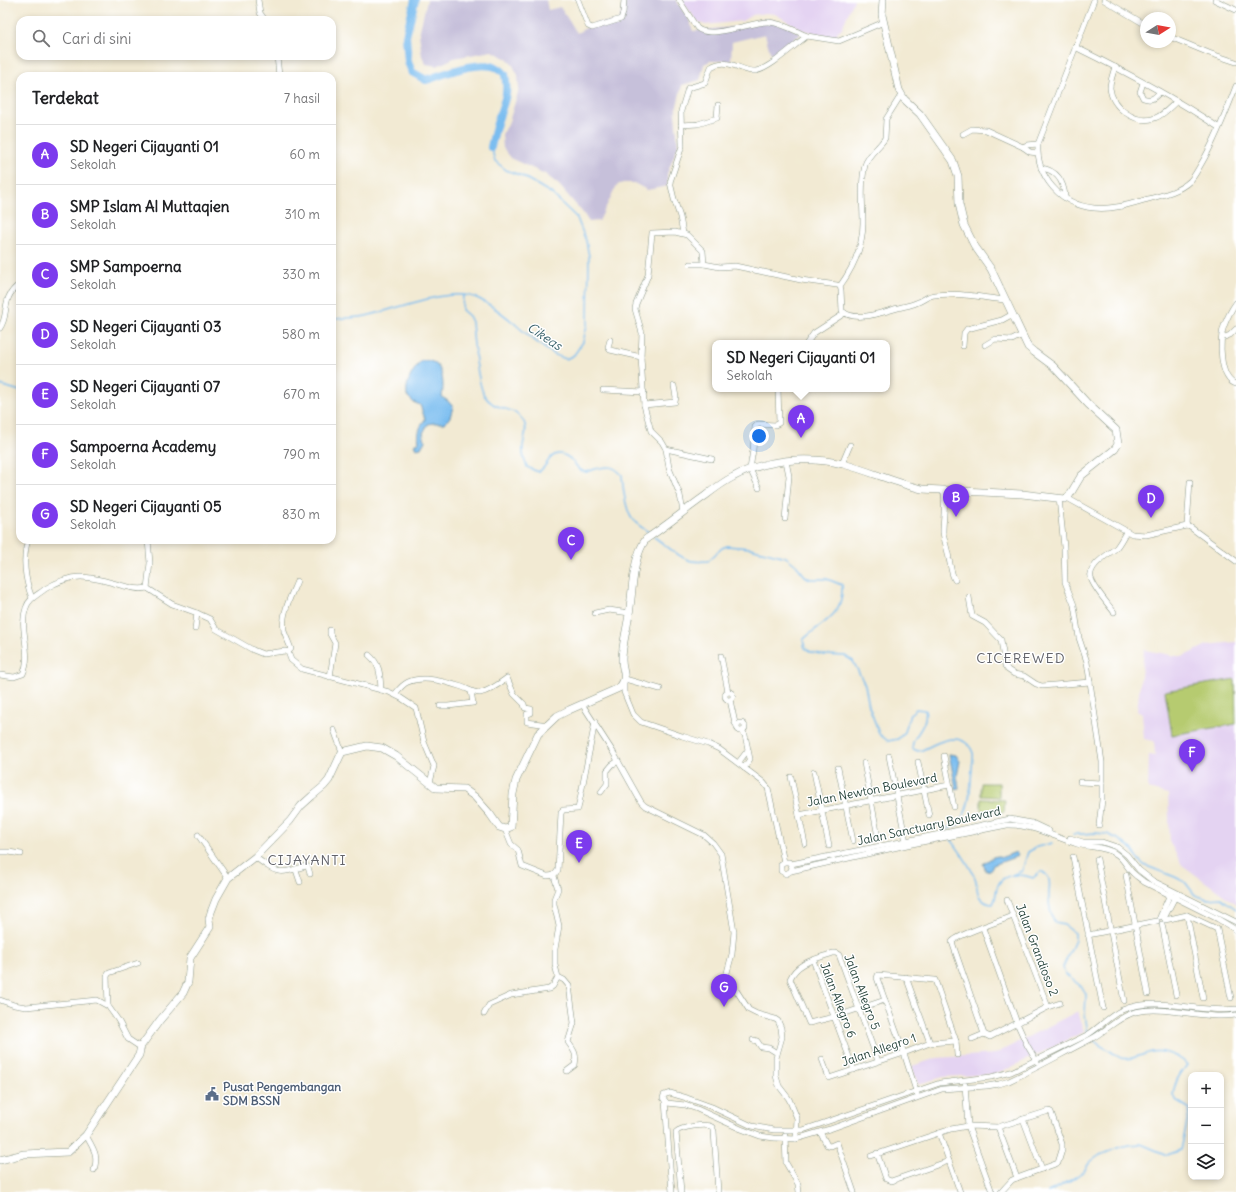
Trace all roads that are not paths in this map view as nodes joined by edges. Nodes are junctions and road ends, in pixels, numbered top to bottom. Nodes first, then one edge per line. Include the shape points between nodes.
1 (258, 0) edge
2 (578, 0) edge
3 (624, 0) edge
4 (679, 0) edge
5 (883, 0) edge
6 (1094, 0) edge
7 (1104, 0) edge
8 (1215, 0) edge
9 (1236, 10) edge
10 (262, 16) edge
11 (1140, 21) edge
12 (884, 22) junction
13 (807, 36) junction
14 (1176, 39) edge
15 (1075, 47) junction
16 (277, 60) edge
17 (1236, 62) edge
18 (1115, 67) junction
19 (279, 72) edge
20 (1143, 83) junction
21 (1236, 86) edge
22 (1160, 92) junction
23 (901, 95) junction
24 (1176, 100) junction
25 (718, 105) dead end
26 (681, 125) junction
27 (1218, 127) junction
28 (963, 134) dead end
29 (1038, 144) junction
30 (1023, 147) junction
31 (1038, 153) junction
32 (1041, 168) junction
33 (1065, 197) junction
34 (683, 233) junction
35 (690, 264) dead end
36 (704, 264) junction
37 (16, 286) edge
38 (840, 286) junction
39 (1006, 300) junction
40 (1236, 304) edge
41 (845, 313) junction
42 (1013, 314) junction
43 (0, 328) edge
44 (1236, 329) edge
45 (1022, 334) junction
46 (1222, 338) junction
47 (610, 340) dead end
48 (809, 340) edge
49 (985, 345) dead end
50 (964, 346) dead end
51 (641, 357) junction
52 (1236, 384) edge
53 (674, 386) dead end
54 (604, 390) dead end
55 (644, 392) junction
56 (778, 392) edge
57 (644, 405) junction
58 (850, 445) dead end
59 (666, 450) junction
60 (712, 459) dead end
61 (786, 461) junction
62 (842, 464) junction
63 (750, 470) junction
64 (1190, 482) dead end
65 (759, 488) dead end
66 (944, 490) junction
67 (1063, 498) junction
68 (683, 512) junction
69 (785, 519) dead end
70 (1187, 526) junction
71 (1126, 532) junction
72 (27, 544) edge
73 (148, 544) edge
74 (1236, 561) edge
75 (955, 580) dead end
76 (297, 581) dead end
77 (147, 588) junction
78 (969, 597) dead end
79 (32, 598) junction
80 (1114, 612) dead end
81 (197, 613) junction
82 (595, 613) dead end
83 (629, 613) junction
84 (195, 629) dead end
85 (330, 630) dead end
86 (288, 652) junction
87 (369, 655) dead end
88 (721, 656) dead end
89 (0, 675) edge
90 (330, 677) junction
91 (624, 681) junction
92 (1090, 682) junction
93 (660, 689) dead end
94 (381, 690) junction
95 (471, 691) junction
96 (395, 694) junction
97 (582, 704) junction
98 (440, 706) dead end
99 (595, 722) junction
100 (548, 724) junction
101 (334, 730) dead end
102 (748, 750) junction
103 (342, 752) junction
104 (889, 756) dead end
105 (944, 756) dead end
106 (618, 761) junction
107 (918, 762) dead end
108 (738, 763) junction
109 (864, 763) dead end
110 (744, 768) junction
111 (838, 768) dead end
112 (814, 772) dead end
113 (791, 777) dead end
114 (1080, 782) dead end
115 (430, 783) junction
116 (1102, 783) junction
117 (949, 785) junction
118 (924, 790) junction
119 (601, 792) dead end
120 (897, 795) junction
121 (871, 801) junction
122 (846, 806) junction
123 (954, 807) dead end
124 (822, 811) junction
125 (799, 815) junction
126 (929, 815) dead end
127 (1099, 825) dead end
128 (505, 829) junction
129 (198, 835) dead end
130 (878, 837) dead end
131 (853, 841) dead end
132 (906, 843) junction
133 (805, 844) dead end
134 (828, 846) dead end
135 (0, 852) edge
136 (21, 854) dead end
137 (255, 857) junction
138 (1073, 857) dead end
139 (1097, 859) dead end
140 (784, 862) junction
141 (791, 864) junction
142 (296, 870) junction
143 (792, 871) junction
144 (310, 874) dead end
145 (1126, 875) dead end
146 (554, 876) junction
147 (228, 878) junction
148 (300, 882) dead end
149 (1173, 894) junction
150 (1007, 900) dead end
151 (1013, 916) junction
152 (1187, 916) junction
153 (1162, 920) junction
154 (1236, 922) edge
155 (1135, 925) junction
156 (983, 928) junction
157 (1236, 930) edge
158 (1111, 931) junction
159 (1088, 936) junction
160 (813, 960) junction
161 (138, 963) dead end
162 (558, 977) junction
163 (906, 977) junction
164 (1148, 994) dead end
165 (1176, 996) dead end
166 (1203, 998) dead end
167 (1231, 998) dead end
168 (0, 1000) edge
169 (885, 1000) junction
170 (1124, 1001) dead end
171 (1060, 1003) dead end
172 (108, 1006) junction
173 (1048, 1007) junction
174 (1103, 1008) dead end
175 (859, 1009) junction
176 (1236, 1009) edge
177 (484, 1014) dead end
178 (1236, 1015) edge
179 (834, 1017) junction
180 (1017, 1023) junction
181 (984, 1034) junction
182 (1089, 1037) junction
183 (972, 1039) dead end
184 (753, 1040) dead end
185 (956, 1041) junction
186 (930, 1043) junction
187 (138, 1045) junction
188 (777, 1053) junction
189 (904, 1053) junction
190 (957, 1055) dead end
191 (822, 1059) dead end
192 (1035, 1060) junction
193 (878, 1061) junction
194 (1040, 1066) junction
195 (854, 1070) junction
196 (567, 1071) dead end
197 (965, 1080) junction
198 (965, 1088) junction
199 (917, 1094) junction
200 (664, 1101) junction
201 (1023, 1119) junction
202 (968, 1126) junction
203 (998, 1127) junction
204 (785, 1130) junction
205 (796, 1130) junction
206 (820, 1132) junction
207 (939, 1132) junction
208 (86, 1136) junction
209 (796, 1138) junction
210 (785, 1139) junction
211 (877, 1153) junction
212 (871, 1156) dead end
213 (0, 1160) edge
214 (949, 1161) junction
215 (1042, 1169) junction
216 (94, 1170) dead end
217 (1017, 1178) junction
218 (958, 1191) edge
219 (672, 1192) edge
220 (680, 1192) edge
221 (718, 1192) edge
222 (799, 1192) edge
223 (854, 1192) edge
224 (992, 1192) edge
225 (1001, 1192) edge

1 - 10 street
2 - 3 street via 588,26 592,28 621,19
4 - 13 street via 697,28 702,31 738,29 771,22
5 - 12 main road
6 - 15 street
7 - 11 street
8 - 9 street
12 - 13 street via 839,41
12 - 23 main road
13 - 26 street via 755,71 731,64 716,64 711,67 705,83 688,88 681,107
14 - 17 street
15 - 18 street
15 - 29 street
16 - 19 street
18 - 20 street
18 - 24 street via 1111,80 1111,94 1128,115 1150,120 1169,109
20 - 22 street
20 - 22 street via 1140,92 1143,98 1150,100
21 - 27 street
22 - 24 street
23 - 38 street via 886,119 886,138 868,157 865,165 861,236 851,267
23 - 39 main road via 920,114 953,161 958,176 959,204 964,225 991,269
24 - 27 street
25 - 26 street via 718,118 698,124
26 - 34 street via 682,146 670,184
27 - 33 street via 1205,157 1191,180 1183,187 1123,206 1102,208 1084,206
28 - 30 street via 972,129 986,130
29 - 30 street
29 - 31 street
30 - 31 street via 1030,152
31 - 32 street
32 - 33 street via 1053,188
32 - 33 street via 1052,172 1060,179
34 - 36 street via 703,251
34 - 51 street via 654,232 651,236 648,275 635,309 642,334
35 - 36 street
36 - 38 street via 735,266
37 - 43 street via 6,303
38 - 41 street via 842,311
39 - 41 street via 935,295 910,306 870,315 854,316
39 - 42 main road
40 - 46 street via 1226,320
41 - 48 street via 814,333
42 - 45 main road
42 - 50 street via 1002,320 967,329 964,333
44 - 46 street
45 - 49 street via 1012,340 995,339
45 - 67 main road via 1031,349 1060,372 1088,404 1116,430 1118,437 1115,449 1081,476 1069,496
46 - 52 street via 1223,364 1228,378
47 - 51 street via 610,350
51 - 55 street
53 - 57 street via 675,402
54 - 55 street
55 - 57 street
56 - 63 street via 779,421 775,425 758,424 755,427
57 - 59 street via 651,430
58 - 62 street
59 - 60 street
59 - 68 street
61 - 62 main road via 810,460
61 - 63 main road
61 - 69 street via 788,476
62 - 66 main road via 908,486
63 - 65 street
63 - 68 main road via 728,480
64 - 70 street
66 - 67 main road
66 - 75 street via 944,541
67 - 71 street via 1097,514
67 - 92 street via 1065,582 1074,605
68 - 83 main road via 641,546
70 - 71 street via 1146,535
70 - 74 street
71 - 80 street via 1117,546 1097,563 1091,578
72 - 79 street via 25,568
73 - 77 street via 150,563
76 - 86 street via 284,621 284,632 291,649
77 - 79 street via 137,590 77,576 59,581
77 - 81 street via 172,604
78 - 92 street via 972,615 985,623 1002,642 1005,666 1010,672 1042,686
79 - 89 street via 26,608 24,620 25,669 20,676
81 - 84 street
81 - 86 street via 210,619 221,632 253,650 264,654
82 - 83 street via 609,610
83 - 91 main road via 622,660
85 - 90 street via 335,643
86 - 90 street via 298,666
87 - 94 street via 380,669
88 - 102 street via 728,692 725,697 730,700 735,723 737,726 743,724 745,728 742,731
90 - 94 street
91 - 93 street
91 - 97 main road via 619,688
91 - 108 street via 624,692 633,714 641,722 708,744
92 - 116 street via 1102,762
94 - 96 street
95 - 96 street via 437,680 414,680 407,682
95 - 98 street via 473,703
95 - 100 street via 485,691 507,678 514,694 525,708 531,709 531,713 527,714 527,722
96 - 115 street via 416,708 424,742 434,766
97 - 99 street
97 - 100 main road via 557,716
99 - 106 street
99 - 146 street via 578,810 563,810 561,813 558,870
100 - 128 main road via 538,734 516,780 511,827
101 - 103 street
102 - 108 street
102 - 110 street via 750,759
103 - 115 main road via 368,746 382,748
103 - 137 main road via 329,780
104 - 120 street
105 - 117 street
106 - 119 street via 607,770 607,784
106 - 188 street via 645,806 704,835 721,854 734,932 732,954 725,980 736,990 749,1010 778,1021 782,1033
107 - 118 street
108 - 110 street
109 - 121 street
110 - 140 street via 768,788
111 - 122 street
112 - 124 street
113 - 125 street
114 - 116 street
115 - 128 main road via 436,788 464,789 475,797 499,827
116 - 127 street
117 - 118 street, Jalan Newton Boulevard
117 - 123 street
118 - 120 street, Jalan Newton Boulevard
118 - 126 street
120 - 121 street, Jalan Newton Boulevard
120 - 132 street
121 - 122 street, Jalan Newton Boulevard
121 - 130 street
122 - 124 street, Jalan Newton Boulevard
122 - 131 street
124 - 125 street, Jalan Newton Boulevard
124 - 134 street
125 - 133 street
128 - 146 street via 511,844 518,850 522,866 547,876
129 - 147 street
132 - 141 street, Jalan Sanctuary Boulevard
132 - 143 street, Jalan Sanctuary Boulevard
132 - 149 street, Jalan Sanctuary Boulevard via 973,830 1010,819 1018,820 1082,842 1102,842 1117,847 1138,870
135 - 136 street
137 - 142 street via 274,870
137 - 147 main road
138 - 159 street
139 - 158 street
140 - 141 street
140 - 143 street via 780,868 783,873
141 - 143 street
142 - 144 street via 306,866
142 - 148 street
145 - 155 street
146 - 162 street via 558,889 554,899 559,926 555,950
147 - 187 main road via 213,906 209,919 210,927 190,958 188,982 183,993
149 - 153 street
149 - 154 street, Jalan Sanctuary Boulevard
149 - 157 street, Jalan Sanctuary Boulevard
150 - 151 street, Jalan Grandioso 2
151 - 156 street
151 - 173 street, Jalan Grandioso 2
152 - 153 street
152 - 166 street
152 - 167 street via 1217,929
153 - 155 street
153 - 165 street
155 - 158 street
155 - 164 street
156 - 180 street
156 - 181 street via 953,939 952,942
158 - 159 street
158 - 170 street
159 - 174 street
160 - 175 street, Jalan Allegro 5 via 836,953 839,956
160 - 179 street, Jalan Allegro 6
160 - 179 street via 801,965 790,979 809,1023
161 - 172 street via 109,973
162 - 177 street via 549,988 511,995 489,1004
162 - 196 street via 569,986 574,1023 568,1042 575,1052 576,1062
163 - 169 street via 878,976
163 - 185 street via 935,980
163 - 186 street
168 - 172 street via 14,1006 26,1007 97,1000
169 - 175 street
169 - 189 street
171 - 173 street
172 - 187 street via 128,1039
173 - 180 street
175 - 179 street
175 - 193 street, Jalan Allegro 5
176 - 182 street via 1140,1005 1121,1010
178 - 182 street via 1136,1012 1124,1016
179 - 195 street, Jalan Allegro 6
180 - 181 street via 990,1037
180 - 192 street
181 - 183 street
182 - 192 street
182 - 194 street
184 - 188 street via 761,1047
185 - 186 street, Jalan Allegro 1
185 - 190 street
186 - 189 street, Jalan Allegro 1
187 - 208 main road via 139,1055
188 - 205 street via 777,1081 797,1118
189 - 193 street, Jalan Allegro 1
189 - 199 street
191 - 195 street, Jalan Allegro 1 via 829,1078
192 - 194 street
192 - 197 street via 1001,1075
193 - 195 street, Jalan Allegro 1
194 - 198 street via 999,1084
197 - 198 street
197 - 199 street via 940,1083
198 - 199 street
198 - 202 street
199 - 205 street
199 - 206 street
200 - 204 street via 664,1095 672,1094 712,1107 752,1126
200 - 210 street via 697,1109 750,1132
200 - 219 street
201 - 203 street
201 - 215 street
201 - 215 street via 1051,1112 1062,1150 1058,1163
202 - 203 street
202 - 207 street
202 - 224 street
203 - 217 street
204 - 205 street
204 - 210 street
205 - 209 street
206 - 209 street
206 - 223 street via 827,1145 837,1143
207 - 211 street
207 - 214 street
208 - 213 main road via 68,1152 24,1154
208 - 216 street via 95,1152
209 - 210 street
210 - 222 street via 786,1163 798,1184
211 - 212 street
211 - 214 street via 889,1181
214 - 218 street
215 - 217 street
217 - 225 street
220 - 221 street via 676,1132 681,1128 707,1125 712,1127

